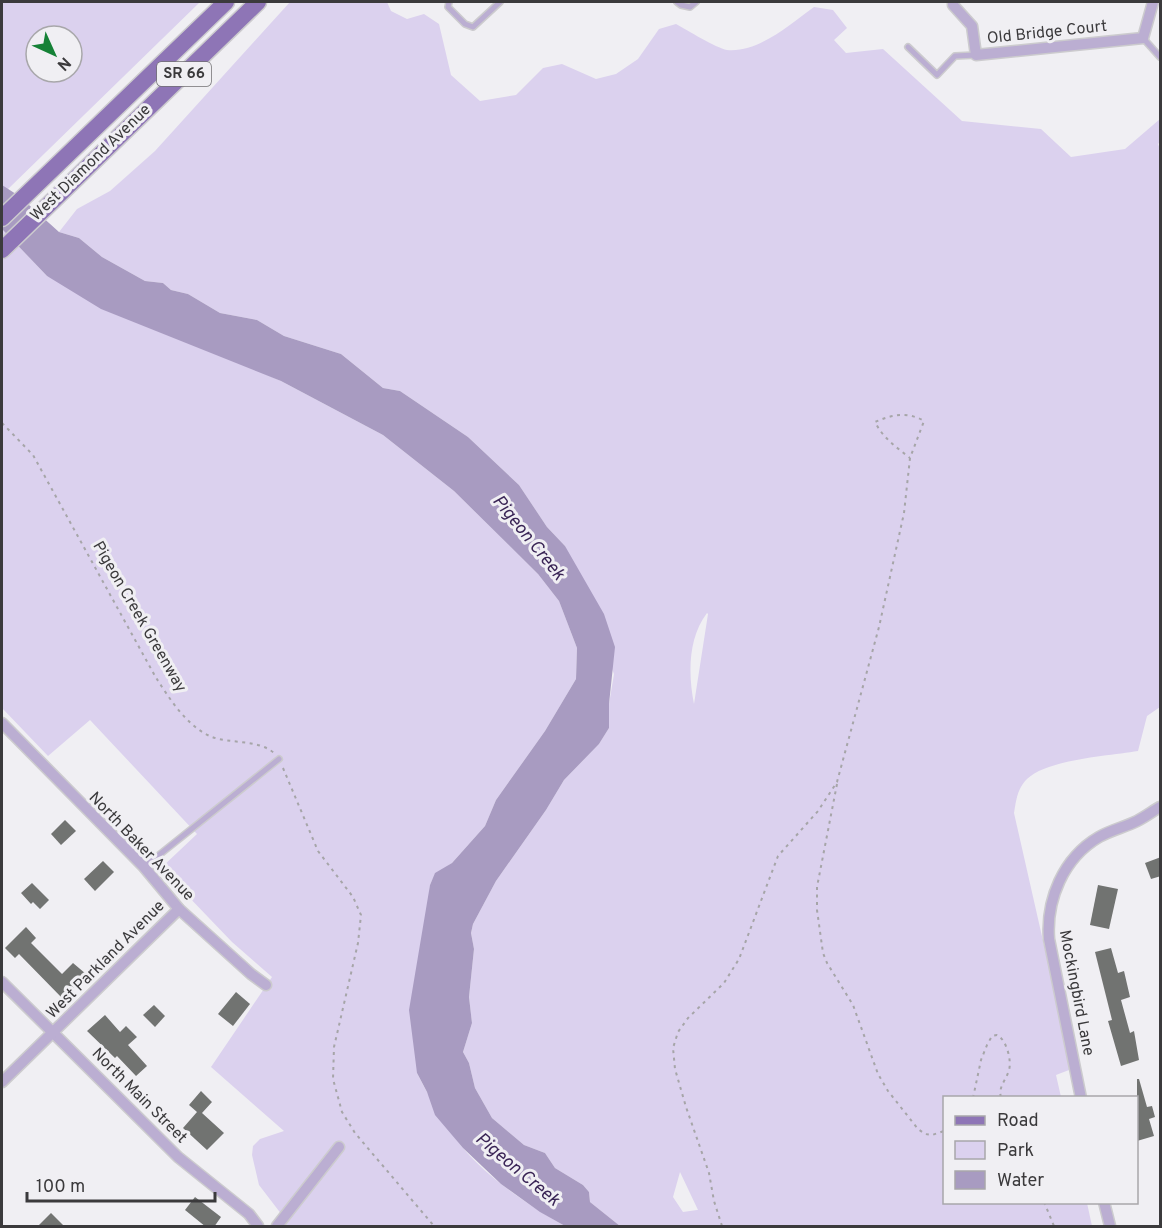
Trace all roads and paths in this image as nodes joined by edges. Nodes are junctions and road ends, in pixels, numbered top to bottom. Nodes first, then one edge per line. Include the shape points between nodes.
1 (226, 2) edge
2 (258, 2) edge
3 (450, 2) edge
4 (500, 2) edge
5 (677, 2) edge
6 (696, 2) edge
7 (953, 2) edge
8 (1153, 2) edge
9 (1143, 38) junction
10 (908, 47) dead end
11 (976, 55) junction
12 (1161, 57) edge
13 (2, 218) edge
14 (2, 250) edge
15 (2, 423) edge
16 (910, 458) junction
17 (2, 723) edge
18 (279, 759) junction
19 (837, 782) junction
20 (1161, 807) edge
21 (144, 867) junction
22 (179, 909) junction
23 (2, 982) edge
24 (266, 985) dead end
25 (53, 1033) junction
26 (2, 1082) edge
27 (974, 1096) edge
28 (1001, 1096) edge
29 (1081, 1096) edge
30 (943, 1132) edge
31 (339, 1147) dead end
32 (1044, 1204) edge
33 (1104, 1204) edge
34 (258, 1227) edge
35 (277, 1227) edge
36 (434, 1227) edge
37 (722, 1227) edge
38 (1054, 1227) edge
39 (1110, 1227) edge

1 - 13 main road, West Diamond Avenue / SR 66
2 - 14 main road, West Diamond Avenue / SR 66
3 - 4 lane via 448,7 473,27
5 - 6 lane via 690,7
7 - 11 street, Old Bridge Court via 972,26
8 - 9 street
9 - 11 street, Old Bridge Court
9 - 12 lane
10 - 11 lane via 937,75 955,56
15 - 18 path, Pigeon Creek Greenway via 33,455 169,698 198,728 212,736 264,747
16 - 16 path via 891,444 875,422 902,415 924,421
16 - 19 path via 904,513 879,627
17 - 21 street, North Baker Avenue
18 - 21 lane
18 - 36 path via 318,851 353,897 361,915 332,1062 342,1112
19 - 30 path via 818,887 817,910 826,963 854,1005 878,1074 888,1091 918,1129 933,1135
19 - 37 path via 818,811 778,856 735,965 724,983 687,1018 673,1048 678,1078 710,1173
20 - 29 street, Mockingbird Lane via 1088,845 1065,871 1052,899 1049,939
21 - 22 street, North Baker Avenue
22 - 24 street, North Baker Avenue
22 - 25 street, West Parkland Avenue
23 - 25 street, North Main Street
25 - 26 street, West Parkland Avenue
25 - 34 street, North Main Street via 178,1157 249,1214
27 - 28 path via 987,1045 997,1035 1004,1040 1010,1061
31 - 35 street
32 - 38 path
33 - 39 street

